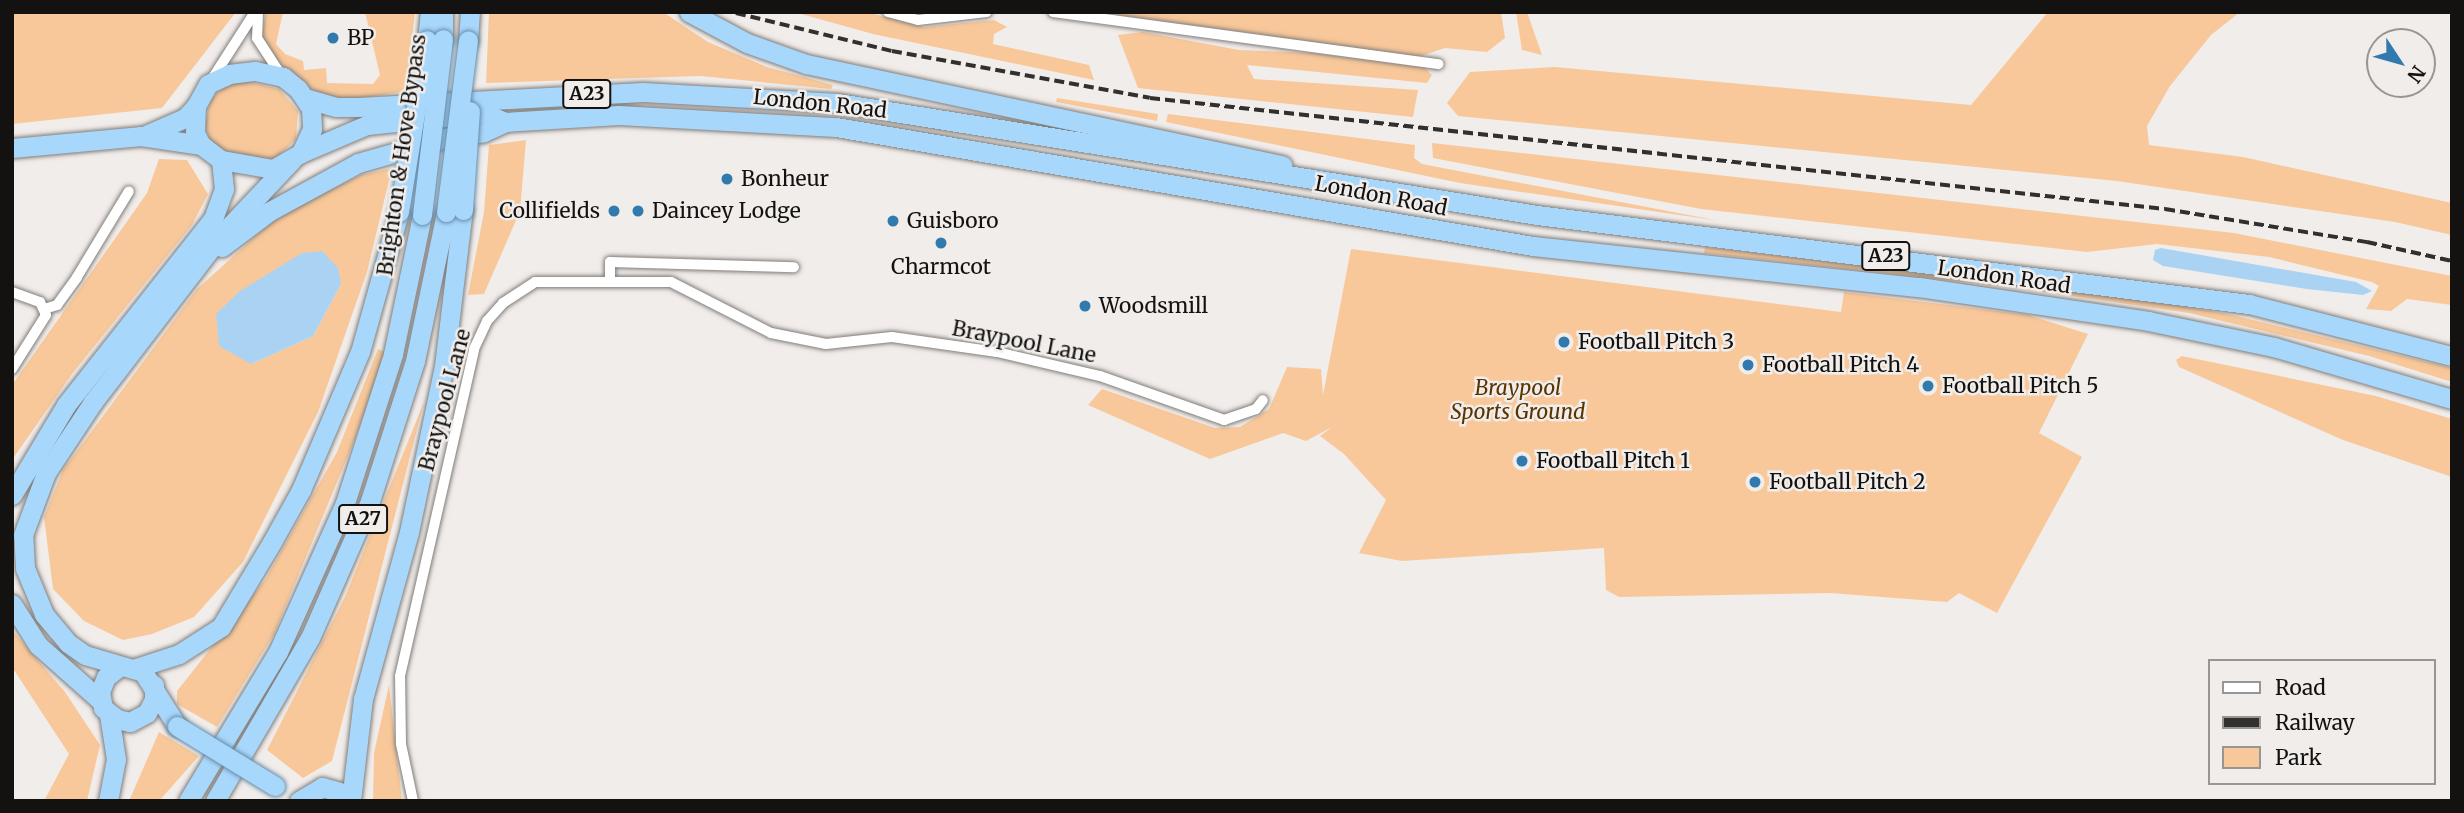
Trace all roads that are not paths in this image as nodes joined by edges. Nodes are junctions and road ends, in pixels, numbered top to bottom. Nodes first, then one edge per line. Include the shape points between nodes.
1 (257, 12) edge
2 (430, 12) edge
3 (443, 12) edge
4 (470, 12) edge
5 (689, 12) edge
6 (888, 12) edge
7 (987, 12) edge
8 (1053, 12) edge
9 (435, 39) junction
10 (1439, 64) dead end
11 (283, 78) junction
12 (208, 84) junction
13 (307, 99) junction
14 (196, 106) junction
15 (505, 122) junction
16 (141, 136) junction
17 (201, 145) junction
18 (12, 148) edge
19 (297, 157) junction
20 (220, 160) junction
21 (1316, 176) junction
22 (129, 191) dead end
23 (455, 211) junction
24 (209, 257) junction
25 (794, 267) dead end
26 (610, 282) junction
27 (12, 292) edge
28 (44, 309) junction
29 (2452, 356) edge
30 (12, 369) edge
31 (2452, 399) edge
32 (1262, 400) dead end
33 (12, 495) edge
34 (237, 599) junction
35 (12, 604) edge
36 (55, 627) junction
37 (128, 668) junction
38 (153, 684) junction
39 (105, 707) junction
40 (130, 722) junction
41 (177, 726) junction
42 (292, 795) edge
43 (108, 801) edge
44 (188, 801) edge
45 (215, 801) edge
46 (350, 801) edge
47 (413, 801) edge

1 - 11 street via 257,38
1 - 12 street
2 - 9 highway, A27
3 - 9 highway, Brighton & Hove Bypass / A27
4 - 23 highway, A27, bridge via 471,121
5 - 21 highway via 747,43 806,64 1257,156
6 - 7 street via 919,20
8 - 10 street
9 - 34 highway, A27, bridge via 383,280 334,418 301,490
9 - 44 highway, Brighton & Hove Bypass / A27, bridge via 422,215 393,354 345,503 278,652
11 - 12 highway via 236,72
11 - 13 highway
12 - 14 highway
13 - 19 highway via 312,129
13 - 21 highway, London Road / A23 via 336,107 546,95 743,95 838,103
14 - 16 highway via 177,122
14 - 17 highway via 195,133
15 - 19 highway, London Road / A23 via 484,113 367,125
15 - 24 highway via 484,132 399,150 334,174 270,211
15 - 31 highway, London Road / A23 via 619,115 742,119 897,134 1533,246 1919,287 2148,321 2274,347
16 - 17 highway
16 - 18 highway
17 - 20 highway
19 - 20 highway via 262,169
19 - 24 highway via 222,234
20 - 33 highway via 224,189 213,219 66,405
21 - 29 highway, London Road / A23 via 1537,215 2249,304
22 - 28 street via 57,304
23 - 45 highway, A27 via 415,361 370,501 310,638
23 - 46 highway, A27 via 444,366 409,532 363,699
24 - 36 highway via 93,402 55,456 32,503 23,535 25,568 36,599
25 - 26 street via 610,262
26 - 32 street, Braypool Lane via 671,282 771,333 826,344 891,337 1019,357 1100,376 1224,420 1256,409
26 - 47 street, Braypool Lane via 535,282 486,321 474,349 400,676 401,744
27 - 28 street via 40,302
28 - 30 street via 34,339
34 - 36 highway, A27 via 200,631 147,653 116,653
34 - 37 highway, A27 via 221,627 208,637 179,654
35 - 39 highway via 38,645
36 - 37 highway via 85,655
37 - 38 highway
37 - 39 highway via 106,677
38 - 40 highway via 151,706
38 - 41 highway
39 - 40 highway
39 - 43 highway via 116,759
40 - 41 highway
41 - 42 highway, bridge
42 - 46 highway via 331,788

